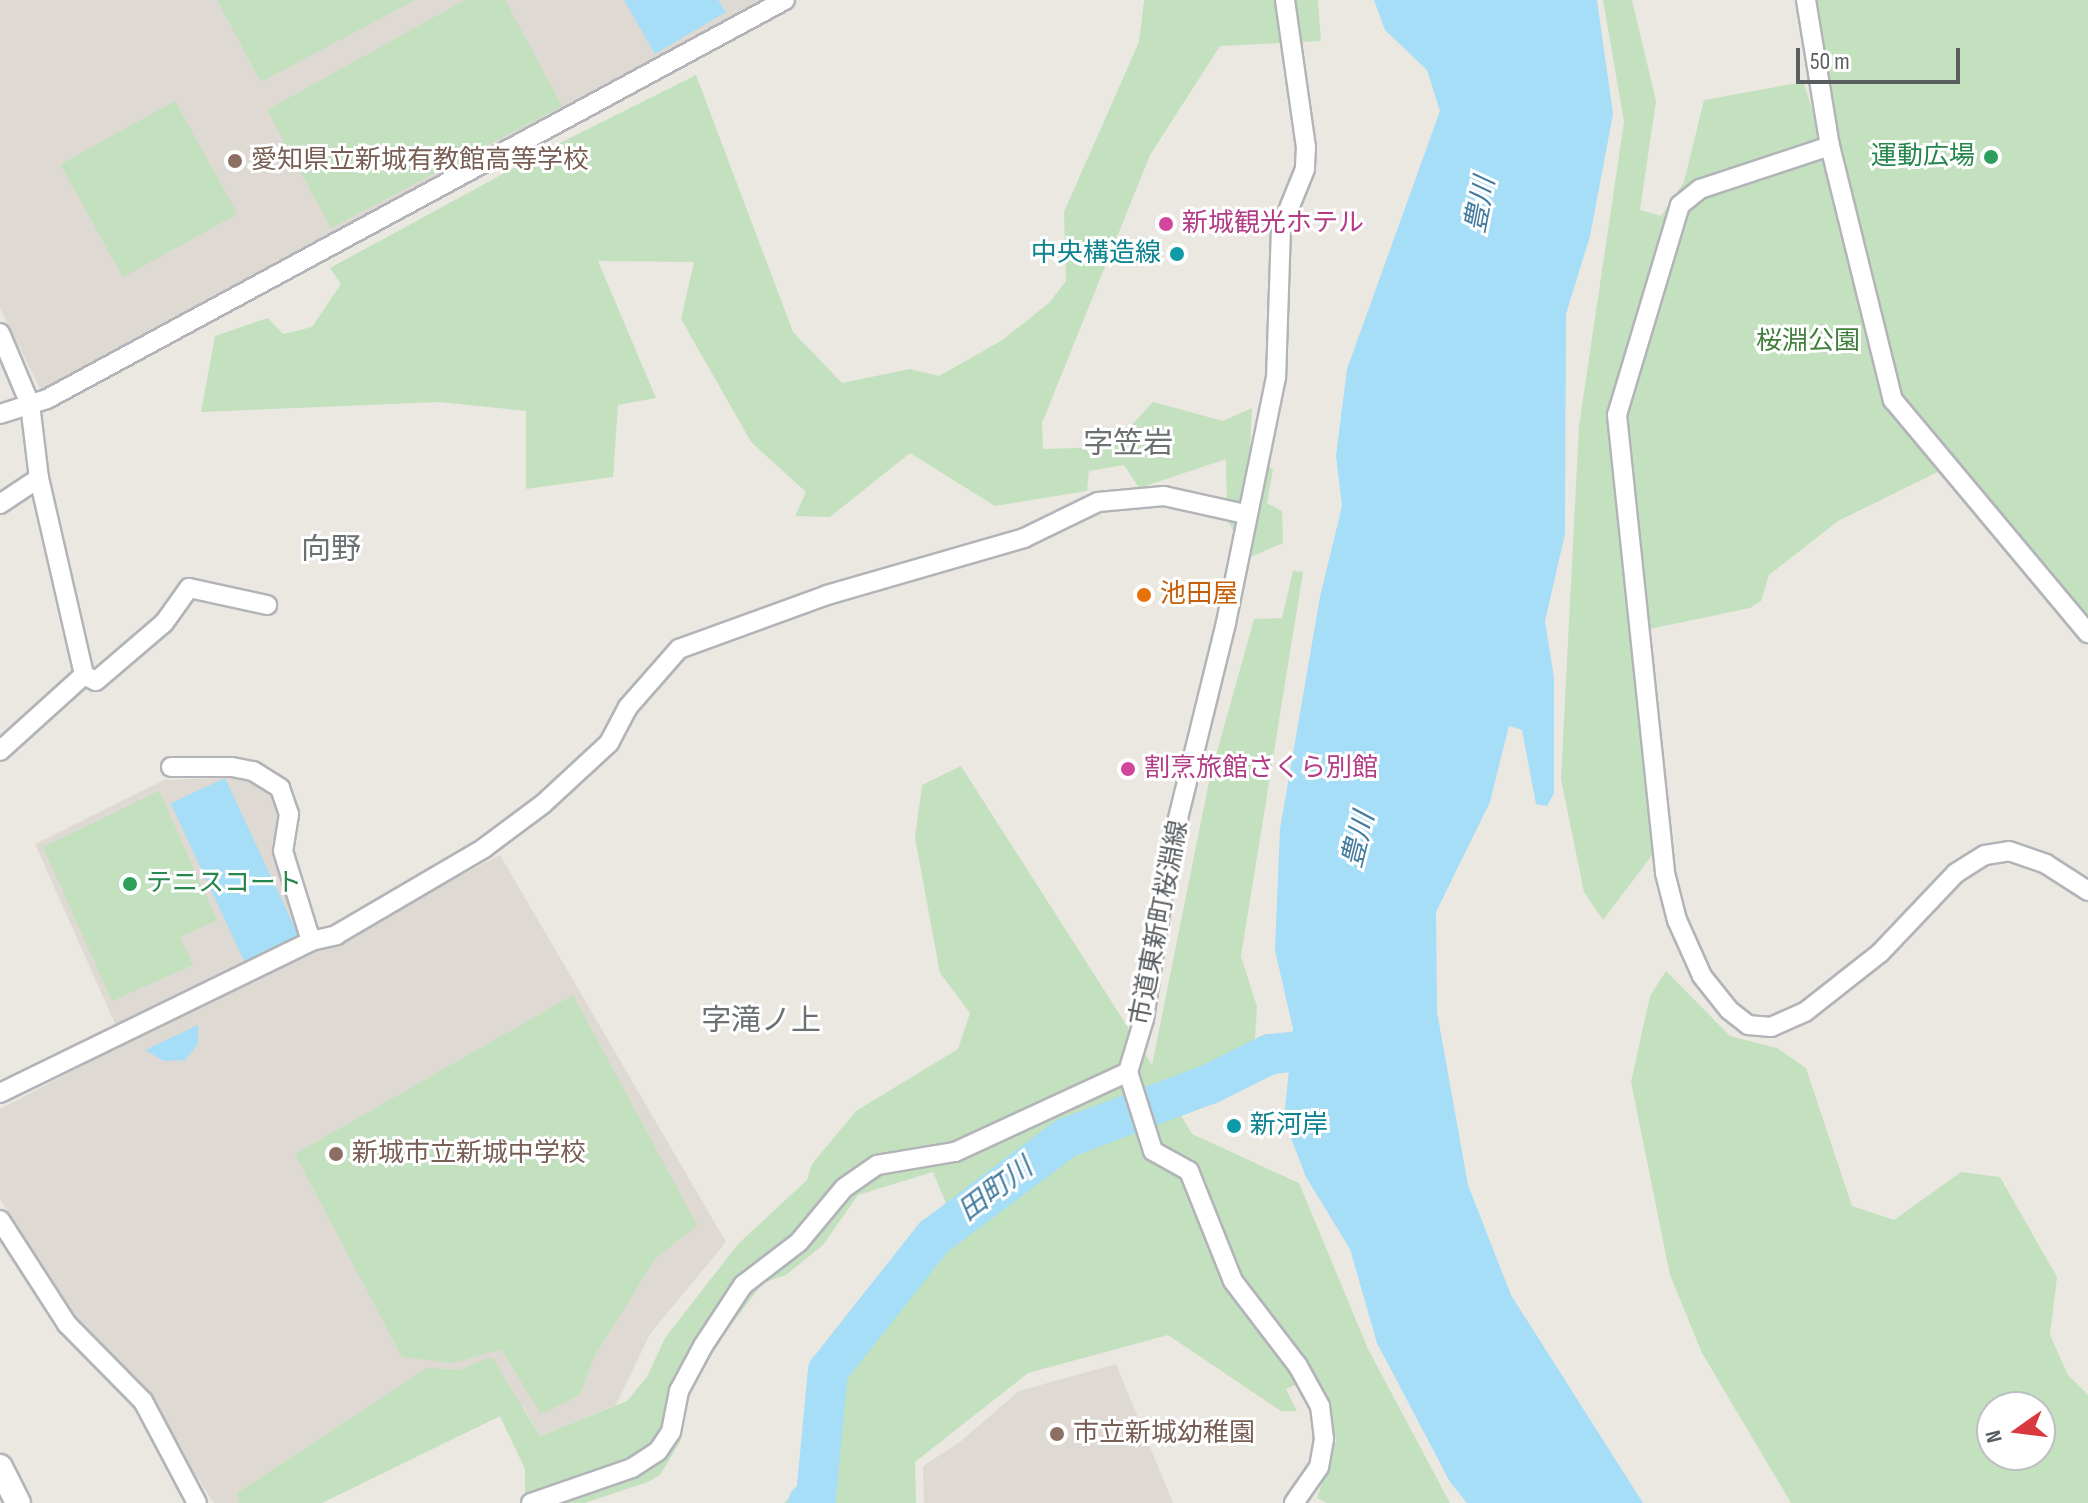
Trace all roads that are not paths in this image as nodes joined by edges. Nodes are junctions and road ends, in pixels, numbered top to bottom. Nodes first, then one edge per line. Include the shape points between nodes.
1 (785, 0) edge
2 (1285, 0) edge
3 (1806, 0) edge
4 (752, 8) edge
5 (1830, 146) junction
6 (0, 333) edge
7 (30, 404) junction
8 (0, 414) edge
9 (39, 478) junction
10 (0, 504) edge
11 (1245, 514) junction
12 (267, 605) dead end
13 (2088, 633) edge
14 (84, 675) junction
15 (0, 751) edge
16 (171, 767) dead end
17 (2088, 891) edge
18 (311, 941) junction
19 (1128, 1072) junction
20 (0, 1093) edge
21 (0, 1220) edge
22 (0, 1467) edge
23 (18, 1503) edge
24 (197, 1503) edge
25 (531, 1503) edge
26 (1294, 1503) edge

1 - 4 street
2 - 11 street, 市道東新町桜淵線 via 1305,169 1281,228 1276,377
3 - 5 street
4 - 7 street
5 - 13 street via 1893,400
5 - 17 street via 1700,189 1680,205 1617,415 1665,873 1677,920 1702,976 1729,1010 1748,1025 1771,1027 1805,1012 1880,953 1956,873 1985,855 2009,851 2046,864
6 - 7 street
7 - 8 street
7 - 9 street
9 - 10 street
9 - 14 street
11 - 18 street via 1164,496 1098,502 1024,538 827,595 679,649 637,694 609,743 543,804 430,882 336,935
11 - 19 street, 市道東新町桜淵線 via 1226,623 1168,860 1144,1019
12 - 14 street via 189,588 164,623 96,681
14 - 15 street
16 - 18 street via 253,771 280,788 289,814 283,851
18 - 20 street
19 - 25 street via 955,1152 877,1165 844,1188 799,1242 743,1285 679,1391 671,1432 658,1451 632,1468
19 - 26 street via 1141,1122 1160,1159 1189,1171 1233,1281 1298,1366 1320,1406 1324,1439 1319,1467
21 - 24 street via 67,1324 143,1401
22 - 23 street

